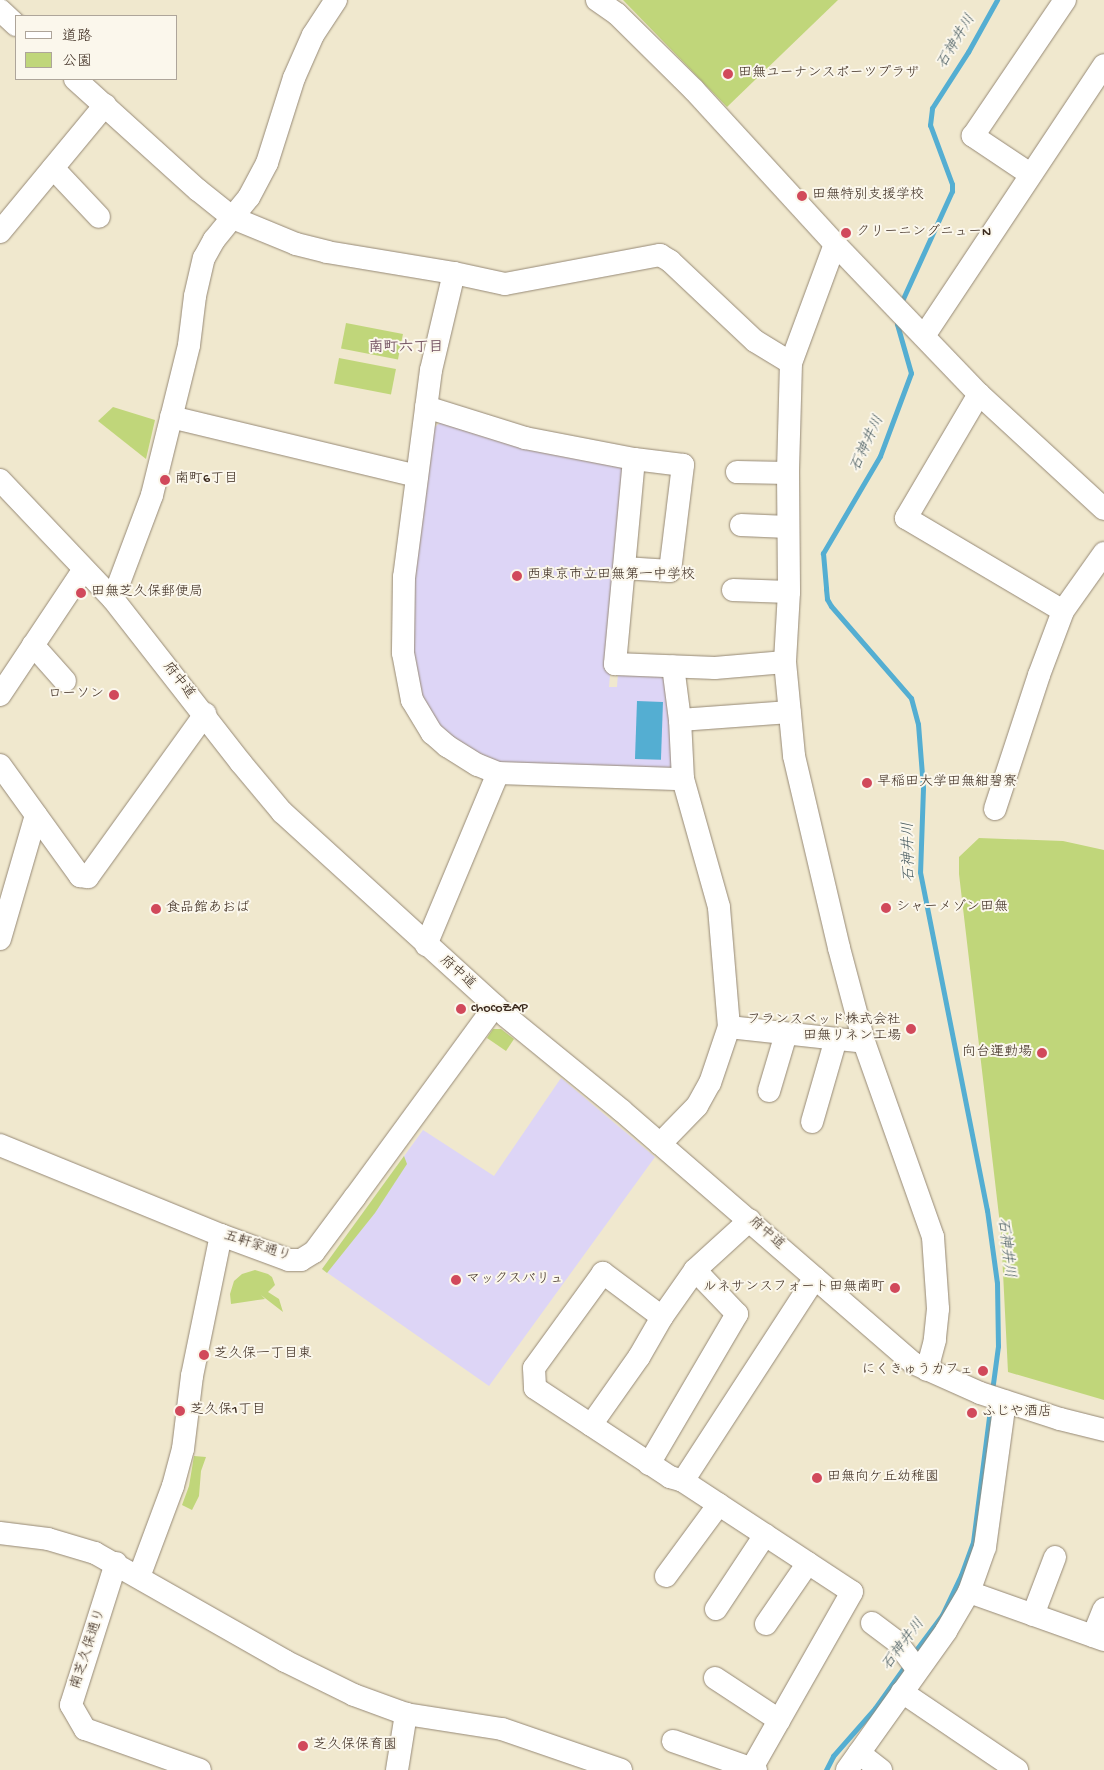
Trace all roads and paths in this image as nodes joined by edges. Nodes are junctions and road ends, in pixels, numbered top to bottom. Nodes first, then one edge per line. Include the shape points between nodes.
1 (336, 0) edge
2 (596, 0) edge
3 (1066, 0) edge
4 (0, 10) edge
5 (15, 24) edge
6 (1104, 65) edge
7 (76, 80) edge
8 (105, 105) junction
9 (53, 168) junction
10 (1030, 174) junction
11 (99, 217) dead end
12 (233, 218) junction
13 (0, 232) edge
14 (835, 244) junction
15 (454, 273) junction
16 (924, 336) junction
17 (790, 363) junction
18 (979, 394) junction
19 (426, 407) junction
20 (172, 416) junction
21 (634, 460) junction
22 (737, 472) dead end
23 (788, 473) junction
24 (417, 476) junction
25 (0, 480) edge
26 (1104, 509) edge
27 (741, 524) dead end
28 (788, 527) junction
29 (1104, 553) edge
30 (624, 568) junction
31 (84, 569) junction
32 (733, 590) dead end
33 (789, 592) junction
34 (113, 599) junction
35 (1064, 611) junction
36 (33, 645) junction
37 (785, 662) junction
38 (673, 666) junction
39 (65, 681) dead end
40 (0, 695) edge
41 (790, 712) junction
42 (205, 714) junction
43 (680, 720) junction
44 (0, 766) edge
45 (498, 773) junction
46 (683, 779) junction
47 (995, 809) dead end
48 (36, 815) junction
49 (0, 938) edge
50 (426, 945) junction
51 (495, 1006) junction
52 (729, 1027) junction
53 (786, 1034) junction
54 (836, 1039) junction
55 (864, 1042) junction
56 (768, 1091) dead end
57 (812, 1122) dead end
58 (660, 1144) junction
59 (0, 1145) edge
60 (750, 1220) junction
61 (221, 1236) junction
62 (695, 1270) junction
63 (815, 1278) junction
64 (662, 1317) junction
65 (927, 1370) junction
66 (1003, 1401) junction
67 (591, 1425) junction
68 (1104, 1430) edge
69 (649, 1464) junction
70 (683, 1481) junction
71 (719, 1504) junction
72 (0, 1533) edge
73 (765, 1535) junction
74 (1055, 1556) dead end
75 (116, 1563) junction
76 (808, 1563) junction
77 (666, 1576) dead end
78 (139, 1577) junction
79 (969, 1592) junction
80 (716, 1609) dead end
81 (1104, 1609) edge
82 (1033, 1615) junction
83 (872, 1623) dead end
84 (766, 1624) dead end
85 (1099, 1638) edge
86 (913, 1664) junction
87 (715, 1678) dead end
88 (902, 1692) junction
89 (406, 1714) junction
90 (779, 1720) junction
91 (672, 1741) dead end
92 (853, 1762) edge
93 (754, 1769) edge
94 (200, 1770) edge
95 (397, 1770) edge
96 (621, 1770) edge
97 (881, 1770) edge
98 (1017, 1770) edge

1 - 12 street via 314,35 294,78 267,163 249,197
2 - 14 street via 617,14 694,90
3 - 10 street via 973,136
4 - 5 street
6 - 10 street
7 - 8 street
8 - 9 street
8 - 12 street
9 - 11 street
9 - 13 street
10 - 16 street
12 - 15 street via 319,250
12 - 20 street via 204,258 189,345
14 - 16 street
14 - 17 street
15 - 17 street via 505,284 660,255 755,341
15 - 19 street via 431,370
16 - 18 street
17 - 23 street
18 - 26 street
18 - 35 street via 906,518
19 - 21 street via 525,438
19 - 24 street
20 - 24 street
20 - 34 street via 152,496
21 - 30 street
21 - 30 street via 683,465 670,571
22 - 23 street
23 - 28 street
24 - 45 street via 404,596 403,653 412,700 432,733 447,746
25 - 31 street, 府中道
27 - 28 street
28 - 33 street
29 - 35 street
30 - 38 street via 615,664
31 - 34 street, 府中道
31 - 36 street
32 - 33 street
33 - 37 street
34 - 42 street, 府中道
35 - 47 street via 1039,675
36 - 39 street
36 - 40 street
37 - 38 street via 715,668
37 - 41 street
38 - 43 street
41 - 43 street
41 - 55 street via 794,756
42 - 48 street via 88,876 80,876
42 - 50 street, 府中道 via 282,812
43 - 46 street
44 - 48 street
45 - 46 street
45 - 50 street
46 - 52 street via 719,907
48 - 49 street
50 - 51 street, 府中道
51 - 58 street, 府中道
51 - 61 street, 五軒家通り via 314,1252 301,1260 289,1260
52 - 53 street
52 - 58 street via 710,1084 697,1106
53 - 54 street
53 - 56 street
54 - 55 street
54 - 57 street
55 - 65 street via 933,1237 938,1309 935,1340
58 - 60 street, 府中道
59 - 61 street, 五軒家通り
60 - 62 street
60 - 63 street, 府中道
61 - 78 street via 192,1376 183,1449 174,1486
62 - 64 street
62 - 69 street via 737,1314
63 - 65 street, 府中道 via 913,1363
63 - 70 street
64 - 67 street via 639,1357
64 - 67 street via 603,1273 534,1368 535,1388
65 - 66 street, 府中道
66 - 68 street, 府中道
66 - 79 street via 985,1547
67 - 69 street
69 - 70 street
70 - 71 street
71 - 73 street
71 - 77 street
72 - 75 street via 48,1539
73 - 76 street
73 - 80 street
74 - 82 street
75 - 78 street
75 - 94 street, 南芝久保通り via 71,1705 85,1729
76 - 84 street
76 - 90 street via 852,1592
78 - 89 street via 286,1661 354,1695
79 - 82 street
79 - 86 street
81 - 85 street
82 - 85 street
83 - 86 street via 896,1641
86 - 88 street
87 - 90 street
88 - 92 street
88 - 98 street
89 - 95 street
89 - 96 street via 502,1729
90 - 93 street
91 - 93 street
92 - 97 street

